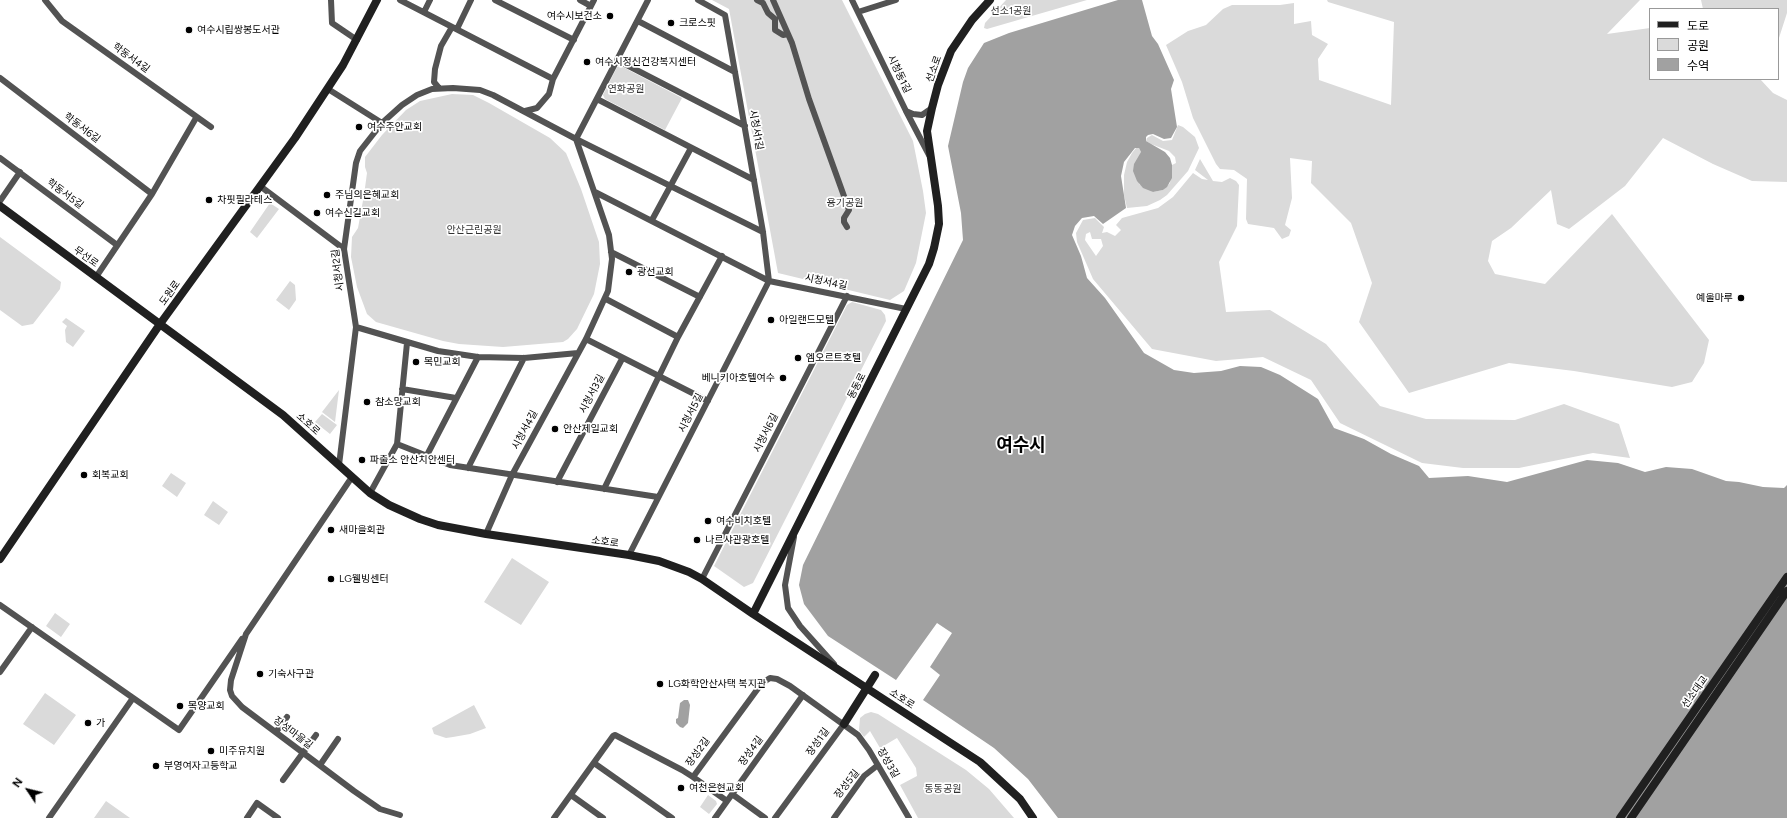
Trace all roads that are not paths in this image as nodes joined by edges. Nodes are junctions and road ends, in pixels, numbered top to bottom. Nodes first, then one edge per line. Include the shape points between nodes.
1 (45, 0) edge
2 (331, 0) edge
3 (377, 0) edge
4 (400, 0) edge
5 (430, 0) edge
6 (471, 0) edge
7 (495, 0) edge
8 (580, 0) edge
9 (648, 0) edge
10 (698, 0) edge
11 (757, 0) edge
12 (773, 0) edge
13 (852, 0) edge
14 (896, 0) edge
15 (989, 0) edge
16 (593, 3) edge
17 (424, 12) junction
18 (858, 12) junction
19 (638, 21) junction
20 (454, 28) junction
21 (788, 34) junction
22 (357, 40) junction
23 (574, 40) junction
24 (617, 60) junction
25 (735, 72) junction
26 (0, 78) edge
27 (553, 78) junction
28 (439, 88) junction
29 (328, 90) junction
30 (597, 99) junction
31 (932, 108) junction
32 (525, 111) junction
33 (906, 111) junction
34 (196, 118) junction
35 (382, 123) junction
36 (745, 126) junction
37 (211, 127) dead end
38 (576, 139) junction
39 (691, 148) junction
40 (930, 156) junction
41 (0, 158) edge
42 (20, 172) junction
43 (754, 180) junction
44 (260, 186) junction
45 (670, 186) junction
46 (595, 192) junction
47 (152, 194) junction
48 (0, 201) edge
49 (0, 206) edge
50 (652, 220) junction
51 (847, 226) dead end
52 (763, 232) junction
53 (117, 246) junction
54 (344, 249) junction
55 (612, 252) junction
56 (722, 256) junction
57 (96, 277) junction
58 (769, 280) junction
59 (847, 296) junction
60 (700, 297) junction
61 (606, 299) junction
62 (906, 309) junction
63 (160, 324) junction
64 (356, 327) junction
65 (678, 337) junction
66 (586, 339) junction
67 (407, 342) junction
68 (578, 353) junction
69 (478, 357) junction
70 (524, 358) junction
71 (622, 358) junction
72 (659, 377) junction
73 (402, 389) junction
74 (456, 398) junction
75 (708, 401) junction
76 (397, 444) junction
77 (426, 457) junction
78 (339, 465) junction
79 (468, 468) junction
80 (512, 475) junction
81 (352, 477) junction
82 (557, 482) junction
83 (604, 488) junction
84 (370, 492) junction
85 (658, 497) junction
86 (796, 530) junction
87 (486, 534) junction
88 (629, 555) junction
89 (0, 559) edge
90 (1787, 577) edge
91 (702, 579) junction
92 (1787, 591) edge
93 (0, 605) edge
94 (753, 614) junction
95 (32, 627) junction
96 (246, 634) junction
97 (840, 671) junction
98 (0, 672) edge
99 (875, 675) dead end
100 (867, 689) junction
101 (803, 695) junction
102 (133, 698) junction
103 (287, 717) dead end
104 (844, 724) junction
105 (276, 732) junction
106 (316, 735) dead end
107 (338, 739) dead end
108 (303, 753) junction
109 (594, 763) junction
110 (320, 765) junction
111 (878, 765) junction
112 (693, 777) junction
113 (283, 780) dead end
114 (732, 794) junction
115 (571, 795) junction
116 (727, 801) junction
117 (400, 815) dead end
118 (49, 818) edge
119 (248, 818) edge
120 (278, 818) edge
121 (554, 818) edge
122 (603, 818) edge
123 (672, 818) edge
124 (715, 818) edge
125 (765, 818) edge
126 (775, 818) edge
127 (835, 818) edge
128 (909, 818) edge
129 (1033, 818) edge
130 (1620, 818) edge
131 (1631, 818) edge

1 - 34 street, 학동서4길 via 62,21
2 - 22 street via 332,23
3 - 22 street, 도원로
4 - 17 street
5 - 17 street
6 - 20 street
7 - 23 street
8 - 16 street
9 - 19 street
10 - 25 street, 시청서1길 via 725,15
11 - 21 street via 763,3 775,19 774,30 783,35
12 - 21 street
13 - 18 street, 시청동1길
14 - 18 street
15 - 31 street, 선소로 via 951,51
16 - 23 street
17 - 20 street
18 - 33 street, 시청동1길
19 - 24 street
19 - 25 street
20 - 27 street
20 - 28 street via 441,46 434,70 434,82
21 - 51 street via 849,210 844,218
22 - 29 street, 도원로
23 - 27 street
24 - 30 street
24 - 36 street
25 - 36 street, 시청서1길
26 - 47 street, 학동서6길
27 - 32 street via 551,88 542,104
28 - 32 street, 시청서2길 via 480,90
28 - 35 street, 시청서2길 via 426,91 409,100
29 - 35 street
29 - 44 street, 도원로
30 - 38 street
30 - 39 street
31 - 33 street via 922,114
31 - 40 street, 선소로 via 927,131
32 - 38 street, 시청서2길
33 - 40 street, 시청동1길
34 - 37 street, 학동서4길
34 - 47 street
35 - 54 street, 시청서2길 via 357,157
36 - 43 street, 시청서1길
38 - 45 street
38 - 46 street, 시청서4길
39 - 43 street
39 - 45 street
40 - 62 street, 동동로 via 938,206 938,235 922,280
41 - 42 street, 학동서5길
42 - 48 street
42 - 53 street, 학동서5길
43 - 52 street, 시청서1길
44 - 54 street
44 - 63 street, 도원로
45 - 50 street
45 - 52 street
46 - 50 street, 시청서4길
46 - 55 street, 시청서4길
47 - 53 street
49 - 57 street, 무선로
50 - 56 street, 시청서4길
52 - 58 street, 시청서1길
53 - 57 street
54 - 64 street, 시청서2길
55 - 60 street
55 - 61 street, 시청서4길
56 - 58 street, 시청서4길
56 - 60 street
57 - 63 street, 무선로
58 - 59 street, 시청서4길
58 - 75 street, 시청서5길
59 - 62 street, 시청서4길
59 - 91 street, 시청서6길
60 - 65 street
61 - 65 street
61 - 66 street, 시청서4길
62 - 86 street, 동동로
63 - 78 street, 소호로 via 283,415
63 - 89 street, 도원로
64 - 67 street
64 - 78 street, 시청서2길
65 - 72 street
66 - 68 street, 시청서4길
66 - 71 street
67 - 69 street via 438,351
67 - 73 street
68 - 70 street
68 - 80 street, 시청서4길
69 - 70 street
69 - 74 street
70 - 79 street
71 - 72 street
71 - 82 street, 시청서3길
72 - 75 street
72 - 83 street
73 - 74 street
73 - 76 street
74 - 77 street
75 - 85 street, 시청서5길
76 - 77 street
76 - 84 street
77 - 79 street
78 - 81 street, 소호로
79 - 80 street
80 - 82 street
80 - 87 street, 시청서4길
81 - 84 street, 소호로
81 - 96 street, 장성마을길
82 - 83 street
83 - 85 street
84 - 87 street, 소호로 via 389,505 420,519
85 - 88 street, 시청서5길
86 - 94 street, 동동로
86 - 97 street via 785,585 788,608 800,626
87 - 88 street, 소호로
88 - 91 street, 소호로 via 676,566
90 - 130 street, 선소대교
91 - 94 street, 소호로
92 - 131 street, 선소대교
93 - 95 street
94 - 97 street, 소호로
95 - 98 street
95 - 102 street
96 - 102 street, 장성마을길 via 179,730
96 - 105 street, 장성마을길 via 230,690 242,707
97 - 100 street, 소호로
99 - 100 street, 장성1길
100 - 104 street, 장성1길
100 - 129 street, 소호로 via 980,762 1020,799
101 - 104 street, 장성2길
101 - 112 street, 장성2길 via 777,679 770,678 764,681
101 - 114 street, 장성4길
102 - 118 street
103 - 105 street
104 - 111 street, 장성3길 via 858,736
104 - 126 street, 장성1길
105 - 108 street, 장성마을길
106 - 108 street
107 - 110 street
108 - 110 street, 장성마을길
108 - 113 street
109 - 112 street, 장성2길 via 613,736 618,735
109 - 115 street, 장성2길
109 - 123 street
110 - 117 street, 장성마을길 via 376,806
111 - 127 street, 장성5길 via 864,776
111 - 128 street, 장성3길
112 - 116 street
114 - 116 street, 장성4길
114 - 125 street
115 - 121 street, 장성2길
115 - 122 street
116 - 124 street, 장성4길
119 - 120 street via 257,803

